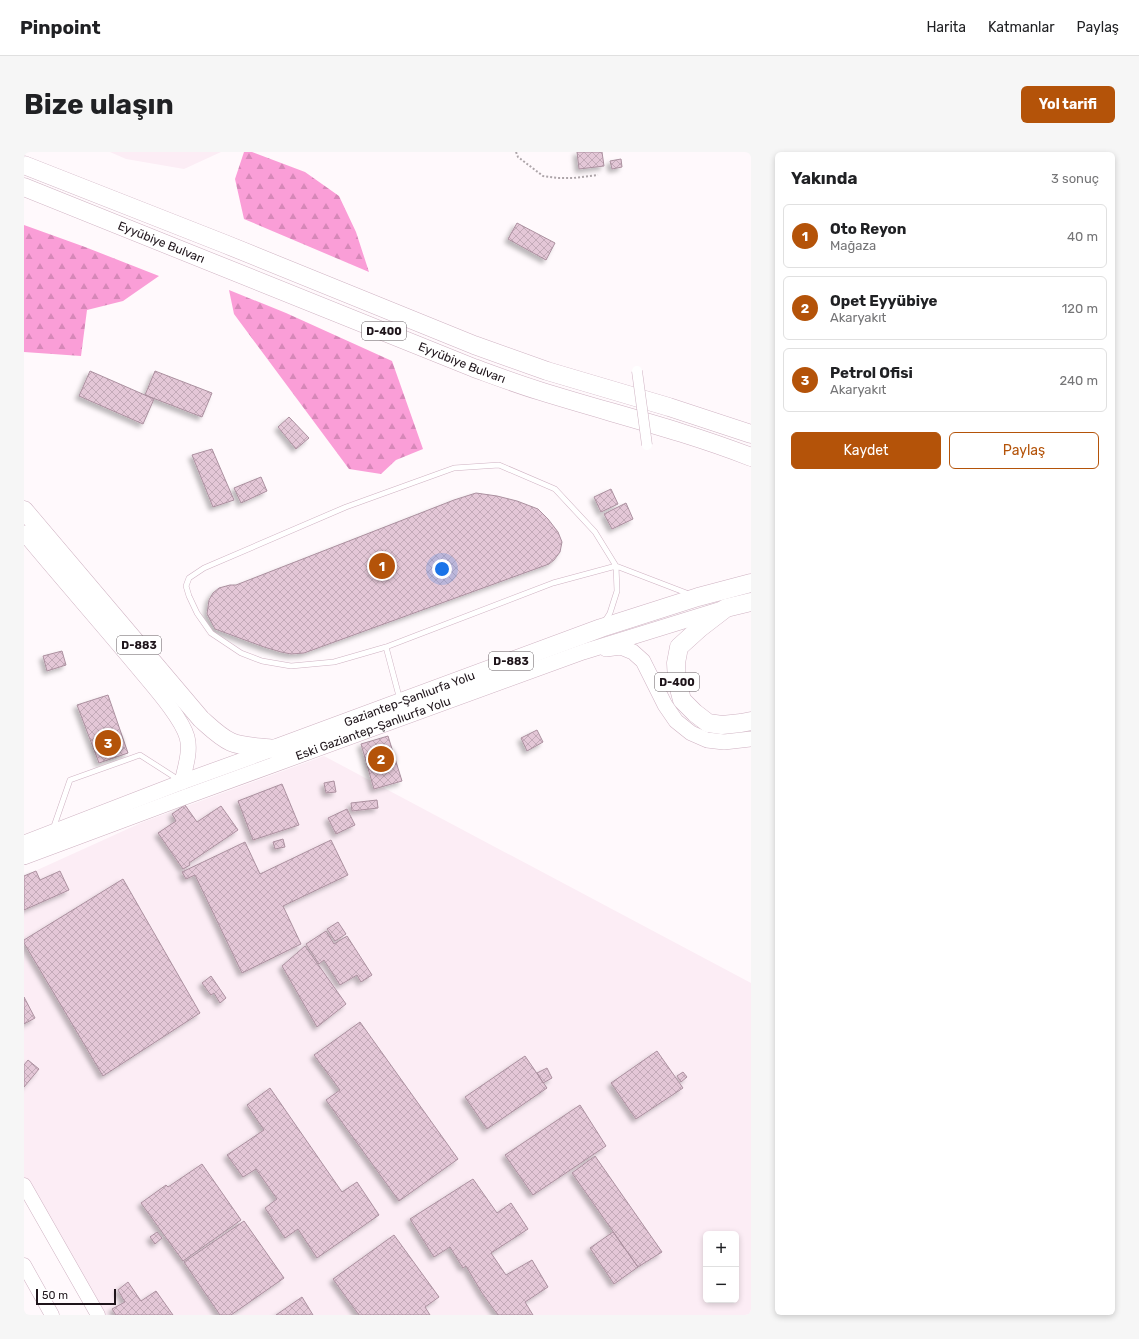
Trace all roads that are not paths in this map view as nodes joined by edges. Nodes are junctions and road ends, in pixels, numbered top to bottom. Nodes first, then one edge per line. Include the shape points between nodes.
1 (24, 165) edge
2 (24, 187) edge
3 (637, 371) dead end
4 (669, 407) junction
5 (751, 422) edge
6 (751, 434) edge
7 (648, 445) dead end
8 (751, 457) edge
9 (24, 510) edge
10 (24, 533) edge
11 (616, 566) junction
12 (751, 584) edge
13 (698, 597) junction
14 (751, 602) edge
15 (726, 608) junction
16 (601, 628) junction
17 (386, 647) junction
18 (583, 652) junction
19 (400, 702) junction
20 (751, 721) edge
21 (751, 739) edge
22 (274, 749) junction
23 (182, 782) junction
24 (52, 832) junction
25 (24, 843) edge
26 (24, 858) edge
27 (24, 1185) edge
28 (24, 1265) edge
29 (52, 1315) edge
30 (98, 1315) edge

1 - 4 highway, Eyyübiye Bulvarı / D-400 via 474,345 547,371
2 - 8 highway, Eyyübiye Bulvarı / D-400 via 474,368 540,391 712,442
3 - 7 street, bridge
4 - 5 highway, D-400
4 - 6 highway, Eyyübiye Bulvarı
9 - 22 highway, D-883 via 201,719 231,742
10 - 23 main road via 181,722 187,738 188,755
11 - 13 lane
11 - 16 lane via 617,591 610,613
11 - 17 lane via 553,583
11 - 17 lane via 595,532 555,489 499,466 454,468 346,507 204,568 189,578 186,586 197,613 211,633 241,653 262,661 291,666 334,662
12 - 13 highway, Gaziantep-Şanlıurfa Yolu / D-883
13 - 16 highway, Gaziantep-Şanlıurfa Yolu / D-883
14 - 15 highway, D-400
15 - 18 main road, Eski Gaziantep-Şanlıurfa Yolu
15 - 20 highway, D-400 via 679,647 676,663 677,681 682,700 708,723 722,725
16 - 19 highway, Gaziantep-Şanlıurfa Yolu / D-883
17 - 19 lane
18 - 21 main road via 621,648 633,652 644,661 665,705 676,721 691,733 707,740 724,742
18 - 26 main road, Eski Gaziantep-Şanlıurfa Yolu
19 - 22 highway, Gaziantep-Şanlıurfa Yolu / D-883
22 - 23 main road
23 - 24 main road
23 - 24 lane via 140,754 70,780
24 - 25 main road
27 - 30 street
28 - 29 street

